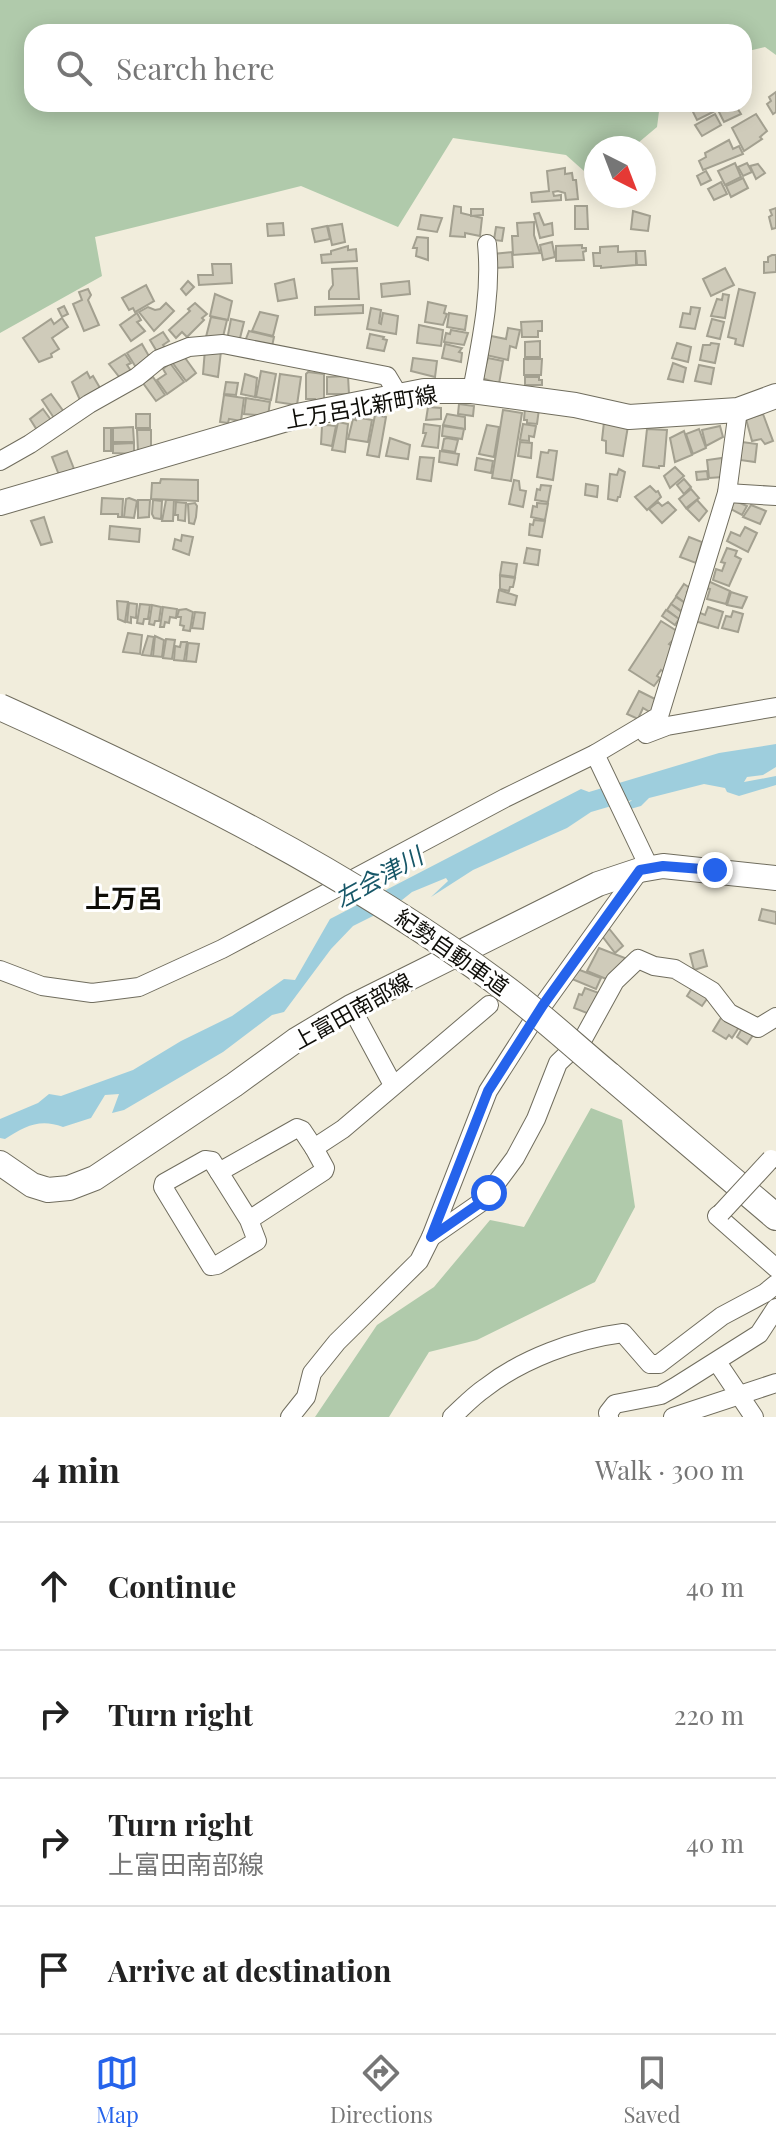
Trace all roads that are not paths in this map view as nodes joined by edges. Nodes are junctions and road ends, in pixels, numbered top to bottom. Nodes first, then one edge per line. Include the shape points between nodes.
1 (487, 244) dead end
2 (472, 391) junction
3 (399, 396) junction
4 (776, 396) edge
5 (738, 410) junction
6 (0, 461) edge
7 (727, 493) junction
8 (776, 496) edge
9 (0, 503) edge
10 (0, 707) edge
11 (776, 707) edge
12 (597, 760) junction
13 (644, 863) junction
14 (776, 878) edge
15 (0, 970) edge
16 (489, 1005) dead end
17 (351, 1007) junction
18 (776, 1017) edge
19 (393, 1085) junction
20 (314, 1148) junction
21 (774, 1158) edge
22 (0, 1163) edge
23 (219, 1172) junction
24 (776, 1217) edge
25 (249, 1220) junction
26 (431, 1237) junction
27 (776, 1268) edge
28 (776, 1284) edge
29 (776, 1308) edge
30 (717, 1362) junction
31 (776, 1383) edge
32 (740, 1397) junction
33 (290, 1417) edge
34 (452, 1417) edge
35 (609, 1417) edge
36 (674, 1417) edge
37 (754, 1417) edge

1 - 2 street via 486,316
2 - 3 main road, 上万呂北新町線
2 - 5 main road, 上万呂北新町線 via 629,417
3 - 6 street via 387,376 223,344 189,347 159,359
3 - 9 main road, 上万呂北新町線 via 297,416
4 - 5 main road, 上万呂北新町線
5 - 7 street
7 - 8 street
7 - 12 street via 659,716
10 - 24 highway, 紀勢自動車道, bridge via 189,795 369,895 503,986
11 - 12 street via 667,726
12 - 13 street
12 - 15 street via 505,798 222,949 139,987 92,993 42,986
13 - 14 main road, 上富田南部線
13 - 17 main road, 上富田南部線
13 - 26 street via 488,1091
16 - 19 street
17 - 19 street
17 - 22 main road, 上富田南部線 via 95,1178 48,1190
18 - 26 street via 758,1028 729,1013 712,991 675,969 638,959 615,981 583,1039 558,1063 536,1119 498,1182 480,1203
19 - 20 street
20 - 23 street via 297,1128
20 - 25 street via 324,1171
21 - 27 street, bridge via 717,1216
23 - 25 street
23 - 25 street via 205,1160 163,1187 211,1266 257,1241
26 - 33 street via 419,1261 312,1373 306,1397
28 - 34 street via 722,1316 659,1364 650,1364 623,1333 603,1336 521,1366 485,1387
29 - 30 street via 759,1334
30 - 32 street
30 - 35 street via 661,1395 615,1404
31 - 32 street
32 - 36 street
32 - 37 street

